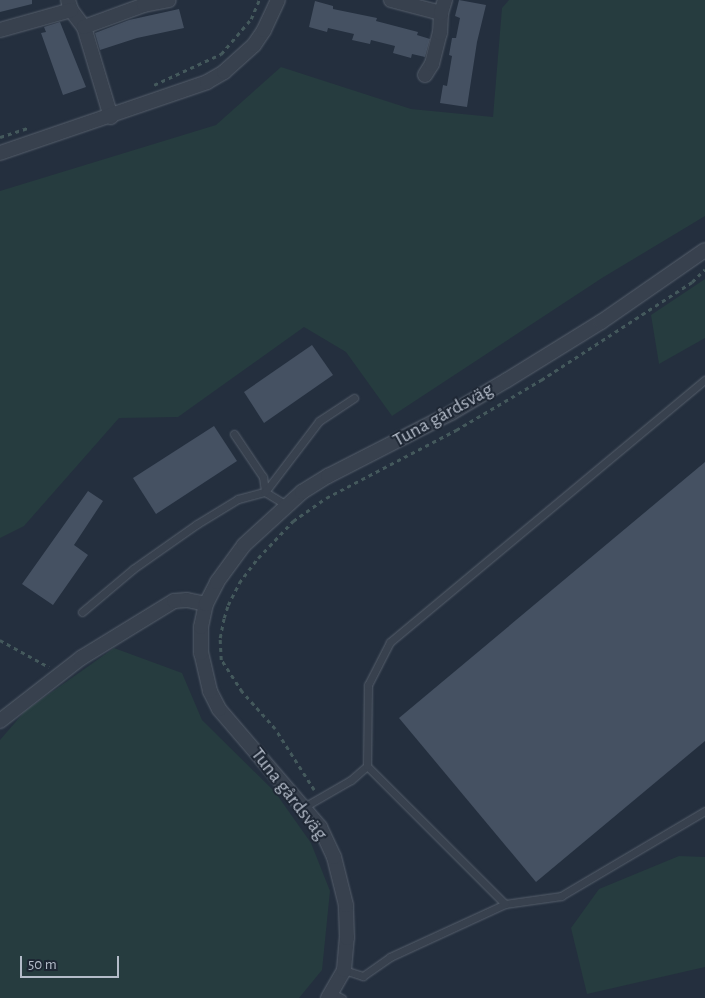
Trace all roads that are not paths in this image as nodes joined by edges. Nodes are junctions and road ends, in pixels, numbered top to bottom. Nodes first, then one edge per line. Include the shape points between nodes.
1 (169, 0) edge
2 (278, 0) edge
3 (391, 0) edge
4 (70, 5) edge
5 (443, 6) edge
6 (84, 27) junction
7 (0, 30) edge
8 (425, 75) dead end
9 (111, 116) junction
10 (0, 153) edge
11 (705, 250) edge
12 (705, 380) edge
13 (354, 398) dead end
14 (234, 434) dead end
15 (265, 492) junction
16 (287, 505) junction
17 (206, 604) junction
18 (82, 612) dead end
19 (0, 721) edge
20 (367, 766) junction
21 (304, 807) junction
22 (705, 811) edge
23 (506, 904) junction
24 (344, 970) junction
25 (334, 996) edge

1 - 6 street via 144,5
2 - 9 street via 254,45 224,72 207,82
3 - 5 street
4 - 6 street
4 - 7 street
5 - 8 street via 432,64
6 - 9 street
9 - 10 street
11 - 16 street, Tuna gårdsväg via 601,322 506,380 451,413 328,476
12 - 20 lane via 390,642 368,685
13 - 15 lane via 319,421
14 - 15 lane via 263,477
15 - 16 lane
15 - 18 lane via 238,499 197,524 133,569
16 - 17 street, Tuna gårdsväg via 244,546 217,582
17 - 19 street via 174,601 82,658
17 - 21 street, Tuna gårdsväg via 201,627 201,653 210,691 219,709
20 - 21 lane via 351,780
20 - 23 lane
21 - 24 street, Tuna gårdsväg via 324,835 341,880 346,905
22 - 23 lane via 561,896
23 - 24 lane via 390,957 363,976
24 - 25 street, Tuna gårdsväg

